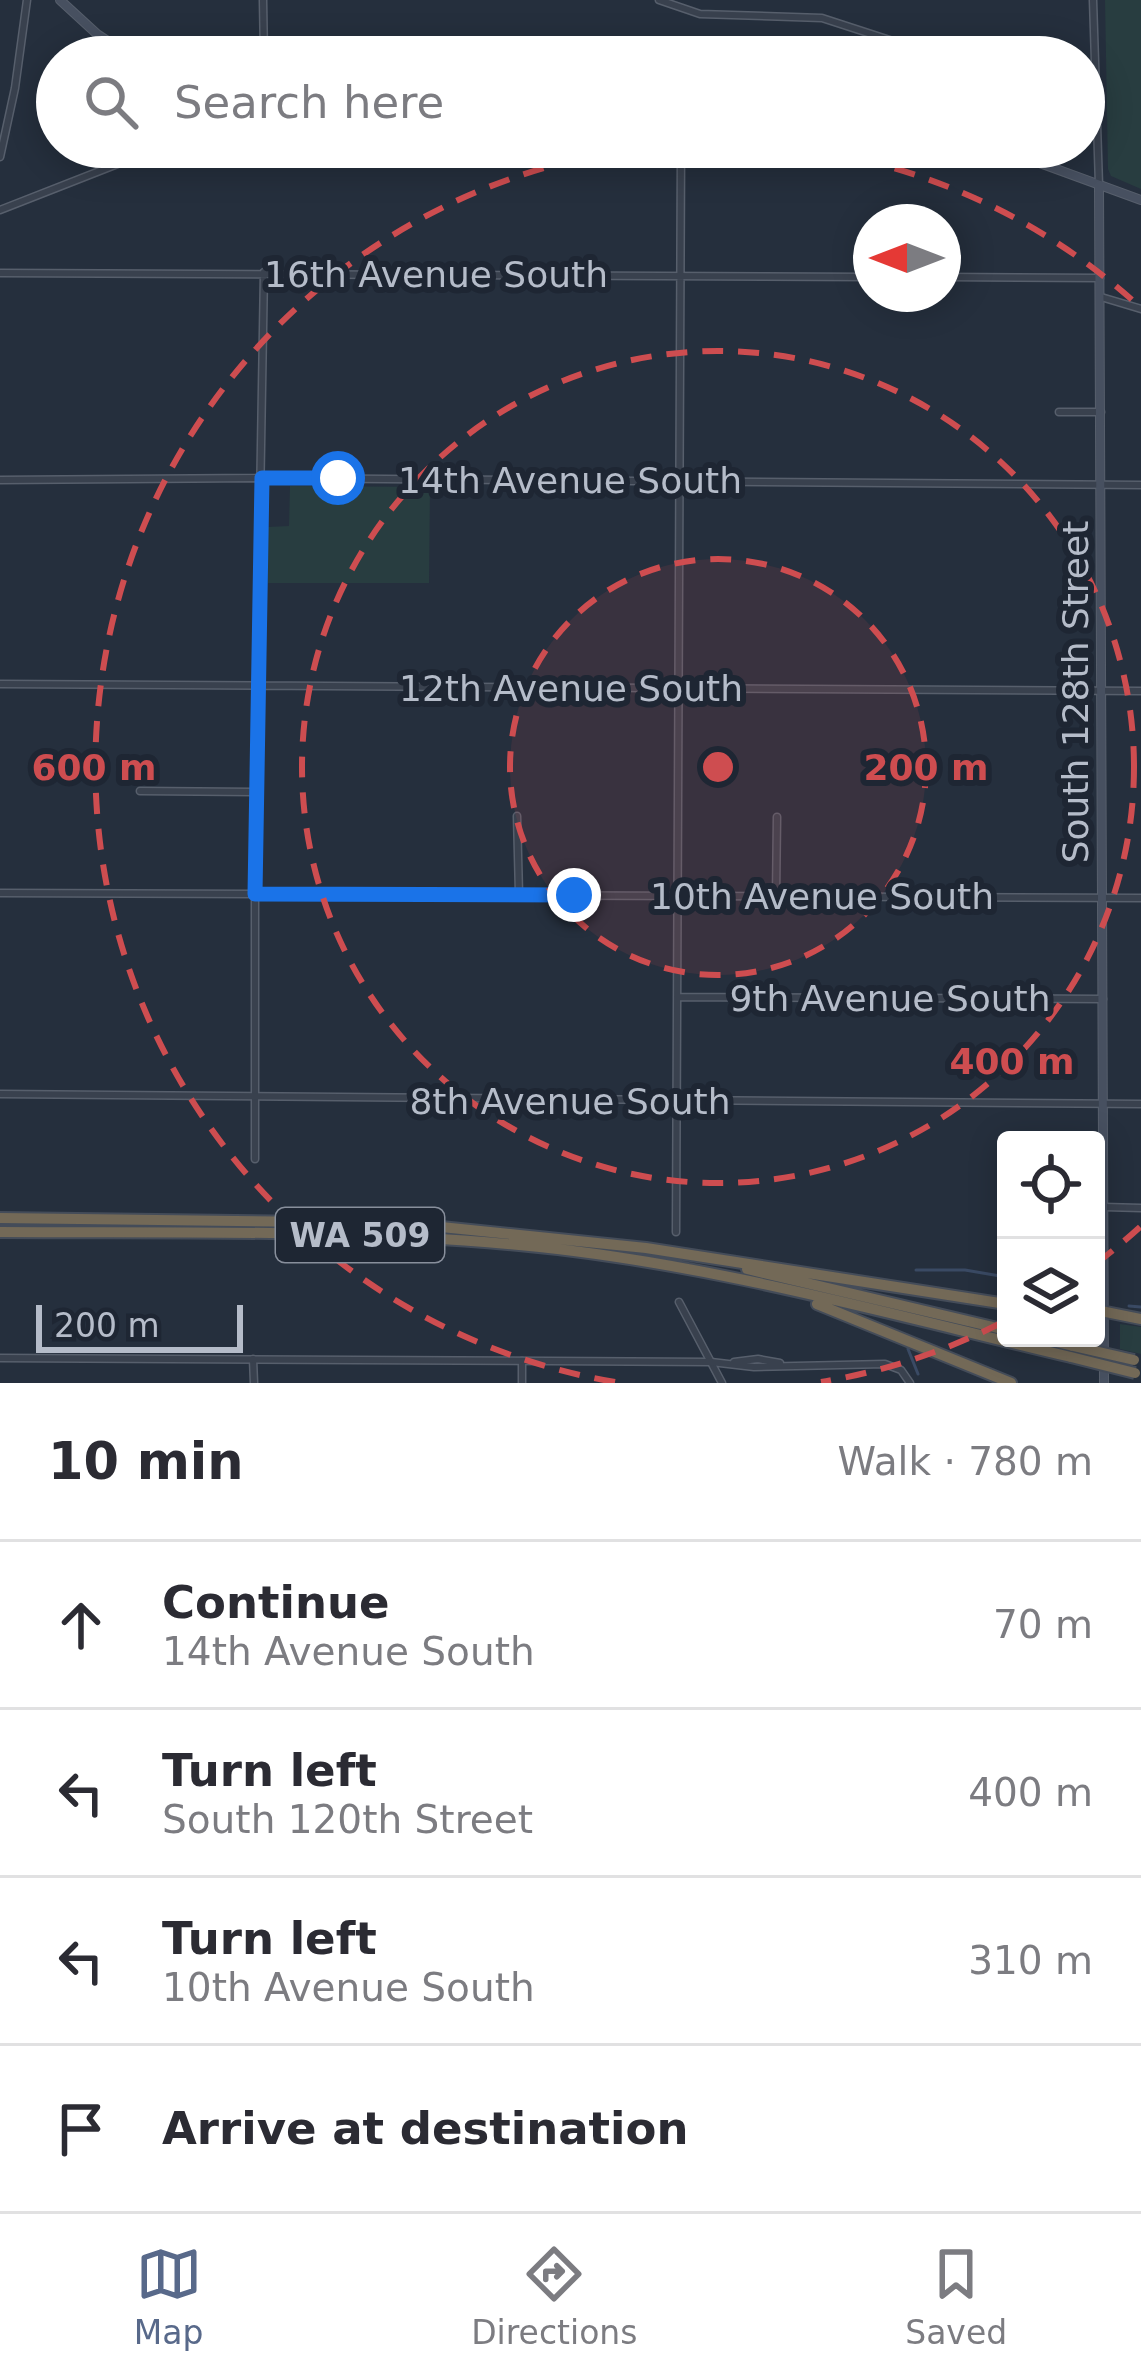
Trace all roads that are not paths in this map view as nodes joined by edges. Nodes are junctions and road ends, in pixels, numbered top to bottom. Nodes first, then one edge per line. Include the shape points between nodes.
1 (60, 0) edge
2 (263, 0) edge
3 (659, 0) edge
4 (1093, 0) edge
5 (28, 3) edge
6 (679, 4) edge
7 (100, 36) edge
8 (264, 36) edge
9 (877, 36) edge
10 (1094, 36) edge
11 (0, 157) edge
12 (108, 168) edge
13 (681, 168) edge
14 (1054, 168) edge
15 (1098, 168) edge
16 (1099, 184) junction
17 (1141, 200) edge
18 (0, 206) edge
19 (264, 272) junction
20 (0, 273) edge
21 (682, 276) junction
22 (853, 277) edge
23 (961, 278) edge
24 (1100, 278) junction
25 (1101, 297) junction
26 (1141, 309) edge
27 (1059, 412) dead end
28 (1100, 412) junction
29 (262, 478) junction
30 (0, 480) edge
31 (681, 481) junction
32 (1101, 485) junction
33 (1141, 485) edge
34 (0, 684) edge
35 (259, 686) junction
36 (680, 688) junction
37 (1101, 691) junction
38 (1141, 691) edge
39 (140, 790) dead end
40 (255, 792) junction
41 (518, 817) dead end
42 (777, 817) dead end
43 (0, 893) edge
44 (255, 894) junction
45 (519, 894) junction
46 (679, 895) junction
47 (776, 896) junction
48 (1102, 898) junction
49 (1141, 898) edge
50 (677, 998) junction
51 (1102, 999) junction
52 (0, 1094) edge
53 (253, 1095) junction
54 (677, 1101) junction
55 (1104, 1103) junction
56 (1141, 1104) edge
57 (1104, 1131) edge
58 (255, 1159) dead end
59 (1105, 1207) edge
60 (1141, 1208) edge
61 (0, 1218) edge
62 (0, 1232) edge
63 (676, 1232) dead end
64 (685, 1254) junction
65 (716, 1276) junction
66 (679, 1302) dead end
67 (997, 1303) edge
68 (1105, 1312) edge
69 (1141, 1319) edge
70 (997, 1328) edge
71 (1061, 1347) edge
72 (1102, 1347) edge
73 (1072, 1352) junction
74 (0, 1358) edge
75 (253, 1359) junction
76 (521, 1361) junction
77 (711, 1362) junction
78 (1138, 1367) edge
79 (254, 1383) edge
80 (522, 1383) edge
81 (722, 1383) edge
82 (910, 1383) edge
83 (1011, 1383) edge
84 (1104, 1383) edge

1 - 7 main road
2 - 8 street
3 - 6 street
4 - 10 street, South 128th Street
5 - 11 street
6 - 9 street via 709,15 822,18
12 - 18 street
13 - 21 street
14 - 16 main road
15 - 16 street, South 128th Street
16 - 17 main road
16 - 24 main road, South 128th Street
19 - 20 street, 16th Avenue South
19 - 21 street, 16th Avenue South
19 - 29 street
21 - 22 street, 16th Avenue South
21 - 31 street
23 - 24 street
24 - 25 main road, South 128th Street
25 - 26 street
25 - 28 main road, South 128th Street
27 - 28 street
28 - 32 main road, South 128th Street
29 - 30 street, 14th Avenue South
29 - 31 street, 14th Avenue South
29 - 35 street
31 - 32 street, 14th Avenue South
31 - 36 street
32 - 33 street, 14th Avenue South
32 - 37 main road, South 128th Street
34 - 35 street, 12th Avenue South
35 - 36 street, 12th Avenue South
35 - 40 street
36 - 37 street, 12th Avenue South
36 - 46 street
37 - 38 street, 12th Avenue South
37 - 48 main road, South 128th Street
39 - 40 street
40 - 44 street
41 - 45 street
42 - 47 street
43 - 44 street, 10th Avenue South
44 - 45 street, 10th Avenue South
44 - 53 street
45 - 46 street, 10th Avenue South
46 - 47 street, 10th Avenue South
46 - 50 street
47 - 48 street, 10th Avenue South
48 - 49 street, 10th Avenue South
48 - 51 main road, South 128th Street
50 - 51 street, 9th Avenue South
50 - 54 street
51 - 55 main road, South 128th Street
52 - 53 street, 8th Avenue South
53 - 54 street, 8th Avenue South
53 - 58 street
54 - 55 street, 8th Avenue South
54 - 63 street
55 - 56 street, 8th Avenue South
55 - 57 main road, South 128th Street
59 - 60 street
61 - 64 highway, WA 509 via 402,1223
62 - 65 highway, WA 509 via 391,1236 521,1245
64 - 67 highway
64 - 70 highway, WA 509
65 - 73 highway, WA 509
65 - 83 highway via 831,1309
66 - 77 street
68 - 69 highway
71 - 73 highway, WA 509
72 - 84 main road, South 128th Street
73 - 78 highway, WA 509, bridge
74 - 75 street
75 - 76 street
75 - 79 street
76 - 77 street
76 - 80 street
77 - 81 street
77 - 82 street via 884,1364

